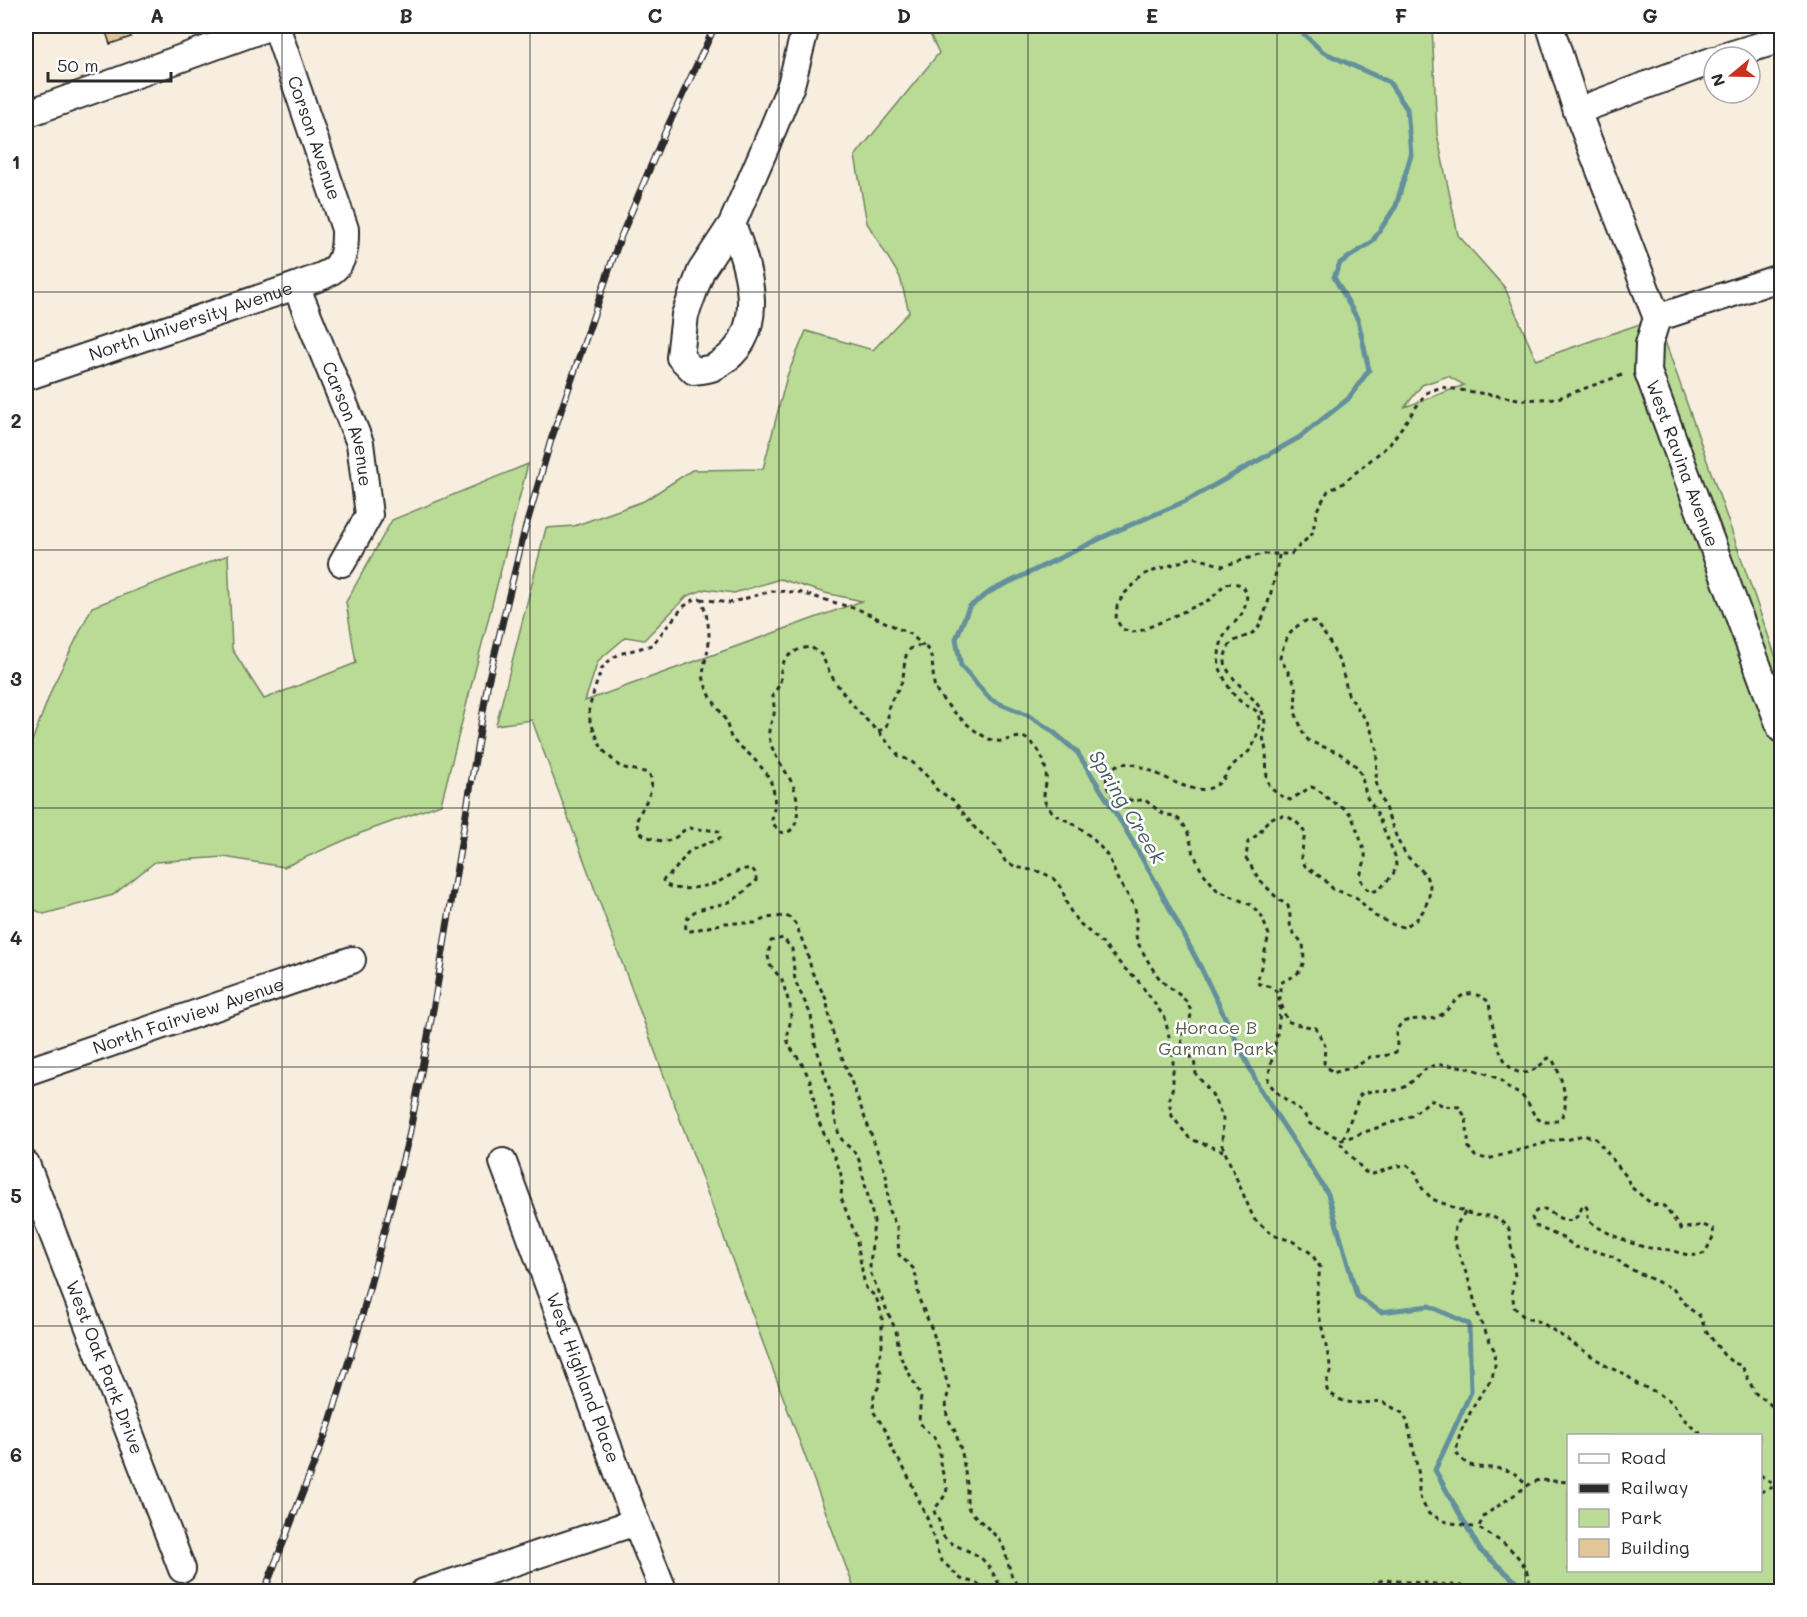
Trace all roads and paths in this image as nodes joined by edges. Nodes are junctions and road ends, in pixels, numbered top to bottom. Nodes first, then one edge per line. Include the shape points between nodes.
1 (274, 26) edge
2 (806, 26) edge
3 (1550, 26) edge
4 (1782, 39) edge
5 (1762, 45) edge
6 (1702, 64) edge
7 (1577, 111) junction
8 (26, 114) edge
9 (732, 224) junction
10 (345, 251) joint
11 (1782, 277) edge
12 (296, 286) junction
13 (1657, 318) junction
14 (1622, 375) dead end
15 (26, 377) edge
16 (1279, 555) junction
17 (342, 563) dead end
18 (701, 599) junction
19 (925, 647) junction
20 (1781, 729) edge
21 (879, 732) junction
22 (352, 960) dead end
23 (26, 1072) edge
24 (1342, 1140) junction
25 (1224, 1152) junction
26 (502, 1162) dead end
27 (26, 1164) edge
28 (1465, 1212) junction
29 (1782, 1417) edge
30 (1703, 1434) edge
31 (1762, 1476) edge
32 (1567, 1482) edge
33 (1780, 1485) edge
34 (1525, 1487) junction
35 (1762, 1492) edge
36 (636, 1522) junction
37 (1478, 1528) junction
38 (182, 1569) dead end
39 (1530, 1590) edge
40 (424, 1592) edge
41 (664, 1592) edge
42 (986, 1592) edge
43 (1003, 1592) edge
44 (1022, 1592) edge
45 (1364, 1592) edge
46 (1470, 1592) edge

1 - 8 street
1 - 10 street, Corson Avenue via 345,229
2 - 9 street via 791,85
3 - 7 street
4 - 5 street
6 - 7 street
7 - 13 street
9 - 9 street via 701,271 685,315 681,357 694,371 715,368 740,348 750,323 753,294
10 - 12 street, North University Avenue via 334,271
11 - 13 street
12 - 15 street, North University Avenue
12 - 17 street, Carson Avenue via 360,443 369,515
13 - 20 street, West Ravina Avenue via 1649,344 1648,372
14 - 16 path via 1558,398 1526,400 1441,387 1426,393 1390,444 1328,491 1318,508 1312,534 1291,554
16 - 24 path via 1262,554 1223,566 1194,557 1145,574 1124,594 1116,619 1122,629 1131,632 1211,599 1225,584 1245,588 1248,594 1241,616 1226,632 1218,662 1231,692 1256,711 1259,729 1250,750 1217,786 1193,789 1139,765 1127,764 1116,766 1106,780 1107,789 1116,798 1145,800 1163,814 1181,821 1209,882 1217,890 1251,905 1266,923 1269,935 1257,983 1270,986 1277,993 1279,1004 1277,1040 1268,1081 1310,1124
16 - 24 path via 1262,622 1250,634 1232,642 1225,658 1232,677 1254,697 1265,718 1268,781 1290,800 1311,788 1317,789 1350,813 1365,855 1360,869 1365,887 1372,892 1378,890 1393,875 1395,856 1367,798 1361,774 1339,753 1309,741 1295,712 1294,682 1280,658 1288,634 1308,620 1315,622 1328,639 1341,665 1348,694 1370,726 1377,752 1379,792 1398,841 1430,885 1429,898 1416,920 1404,927 1394,926 1375,916 1357,898 1333,889 1305,866 1301,857 1305,833 1301,825 1287,816 1271,818 1263,825 1248,842 1246,858 1259,879 1288,906 1289,927 1302,942 1305,962 1293,977 1280,984 1287,1021 1316,1028 1325,1046 1324,1063 1333,1073 1357,1066 1370,1057 1396,1052 1399,1026 1440,1017 1455,999 1474,994 1489,1002 1493,1030 1508,1067 1516,1073 1527,1073 1552,1059 1561,1077 1566,1106 1565,1113 1554,1121 1540,1121 1533,1116 1527,1100 1500,1080 1469,1069 1439,1065 1430,1067 1401,1089 1373,1090 1360,1095
18 - 19 path via 729,603 772,591 798,592 860,610 910,634
18 - 21 path via 709,646 702,672 705,686 731,737 770,779 776,803 772,820 778,830 784,833 794,828 798,800 769,736 773,695 789,656 802,647 818,650 832,677
18 - 44 path via 683,607 652,645 619,654 602,668 589,708 595,735 602,749 620,767 649,773 652,778 653,786 636,823 642,834 663,842 689,828 721,833 720,838 684,855 663,880 668,887 714,883 743,869 756,874 756,881 735,899 692,912 686,930 785,916 796,925 826,999 833,1033 886,1174 899,1255 913,1268 919,1299 933,1332 949,1389 947,1417 962,1454 967,1505 1003,1545 1012,1577
19 - 21 path via 915,647 905,656 902,683 888,707 887,723
19 - 25 path via 932,662 935,687 959,719 987,739 997,742 1023,737 1036,746 1045,771 1044,801 1064,821 1083,831 1108,857 1134,908 1138,944 1159,977 1185,999 1191,1012 1180,1040 1223,1118
21 - 25 path via 899,756 911,761 937,790 953,800 1005,861 1053,878 1077,921 1137,978 1165,1018 1173,1056 1169,1101 1172,1116 1190,1139
22 - 23 street, North Fairview Avenue
24 - 28 path via 1344,1149 1365,1172 1373,1174 1407,1165 1432,1199
24 - 29 path via 1411,1116 1431,1100 1459,1107 1466,1118 1469,1148 1475,1156 1488,1159 1583,1135 1596,1139 1631,1187 1652,1204 1664,1206 1681,1229 1703,1225 1713,1229 1714,1235 1704,1253 1685,1256 1610,1235 1588,1220 1585,1205 1573,1221 1545,1209 1536,1212 1532,1218 1536,1226 1575,1248 1614,1257 1673,1290 1689,1310 1699,1315 1723,1354 1742,1366 1755,1394
25 - 37 path via 1258,1224 1311,1253 1320,1267 1318,1310 1331,1369 1327,1390 1351,1403 1381,1401 1404,1414 1421,1500 1429,1514 1460,1526
26 - 36 street, West Highland Place
27 - 38 street, West Oak Park Drive
28 - 30 path via 1491,1216 1509,1229 1514,1307 1525,1318 1542,1322 1608,1368 1672,1402 1683,1418
28 - 34 path via 1455,1227 1454,1240 1479,1318 1494,1350 1495,1366 1460,1433 1456,1452 1472,1466 1516,1473
31 - 33 path
32 - 34 path via 1539,1480
33 - 35 path
34 - 37 path via 1485,1515
36 - 40 street
36 - 41 street, West Highland Place
37 - 39 path via 1522,1562 1530,1578
42 - 43 path via 977,1583 961,1579 940,1559 928,1520 887,1432 873,1411 881,1373 878,1364 882,1315 876,1297 866,1288 857,1244 841,1198 840,1170 822,1131 810,1080 787,1039 790,1006 782,980 768,956 771,941 777,938 783,938 792,948 795,981 811,1015 839,1135 859,1160 874,1221 871,1274 896,1331 900,1356 921,1396 919,1421 940,1450 946,1494 934,1515 944,1536 981,1559
45 - 46 path via 1374,1583 1392,1580 1463,1586

